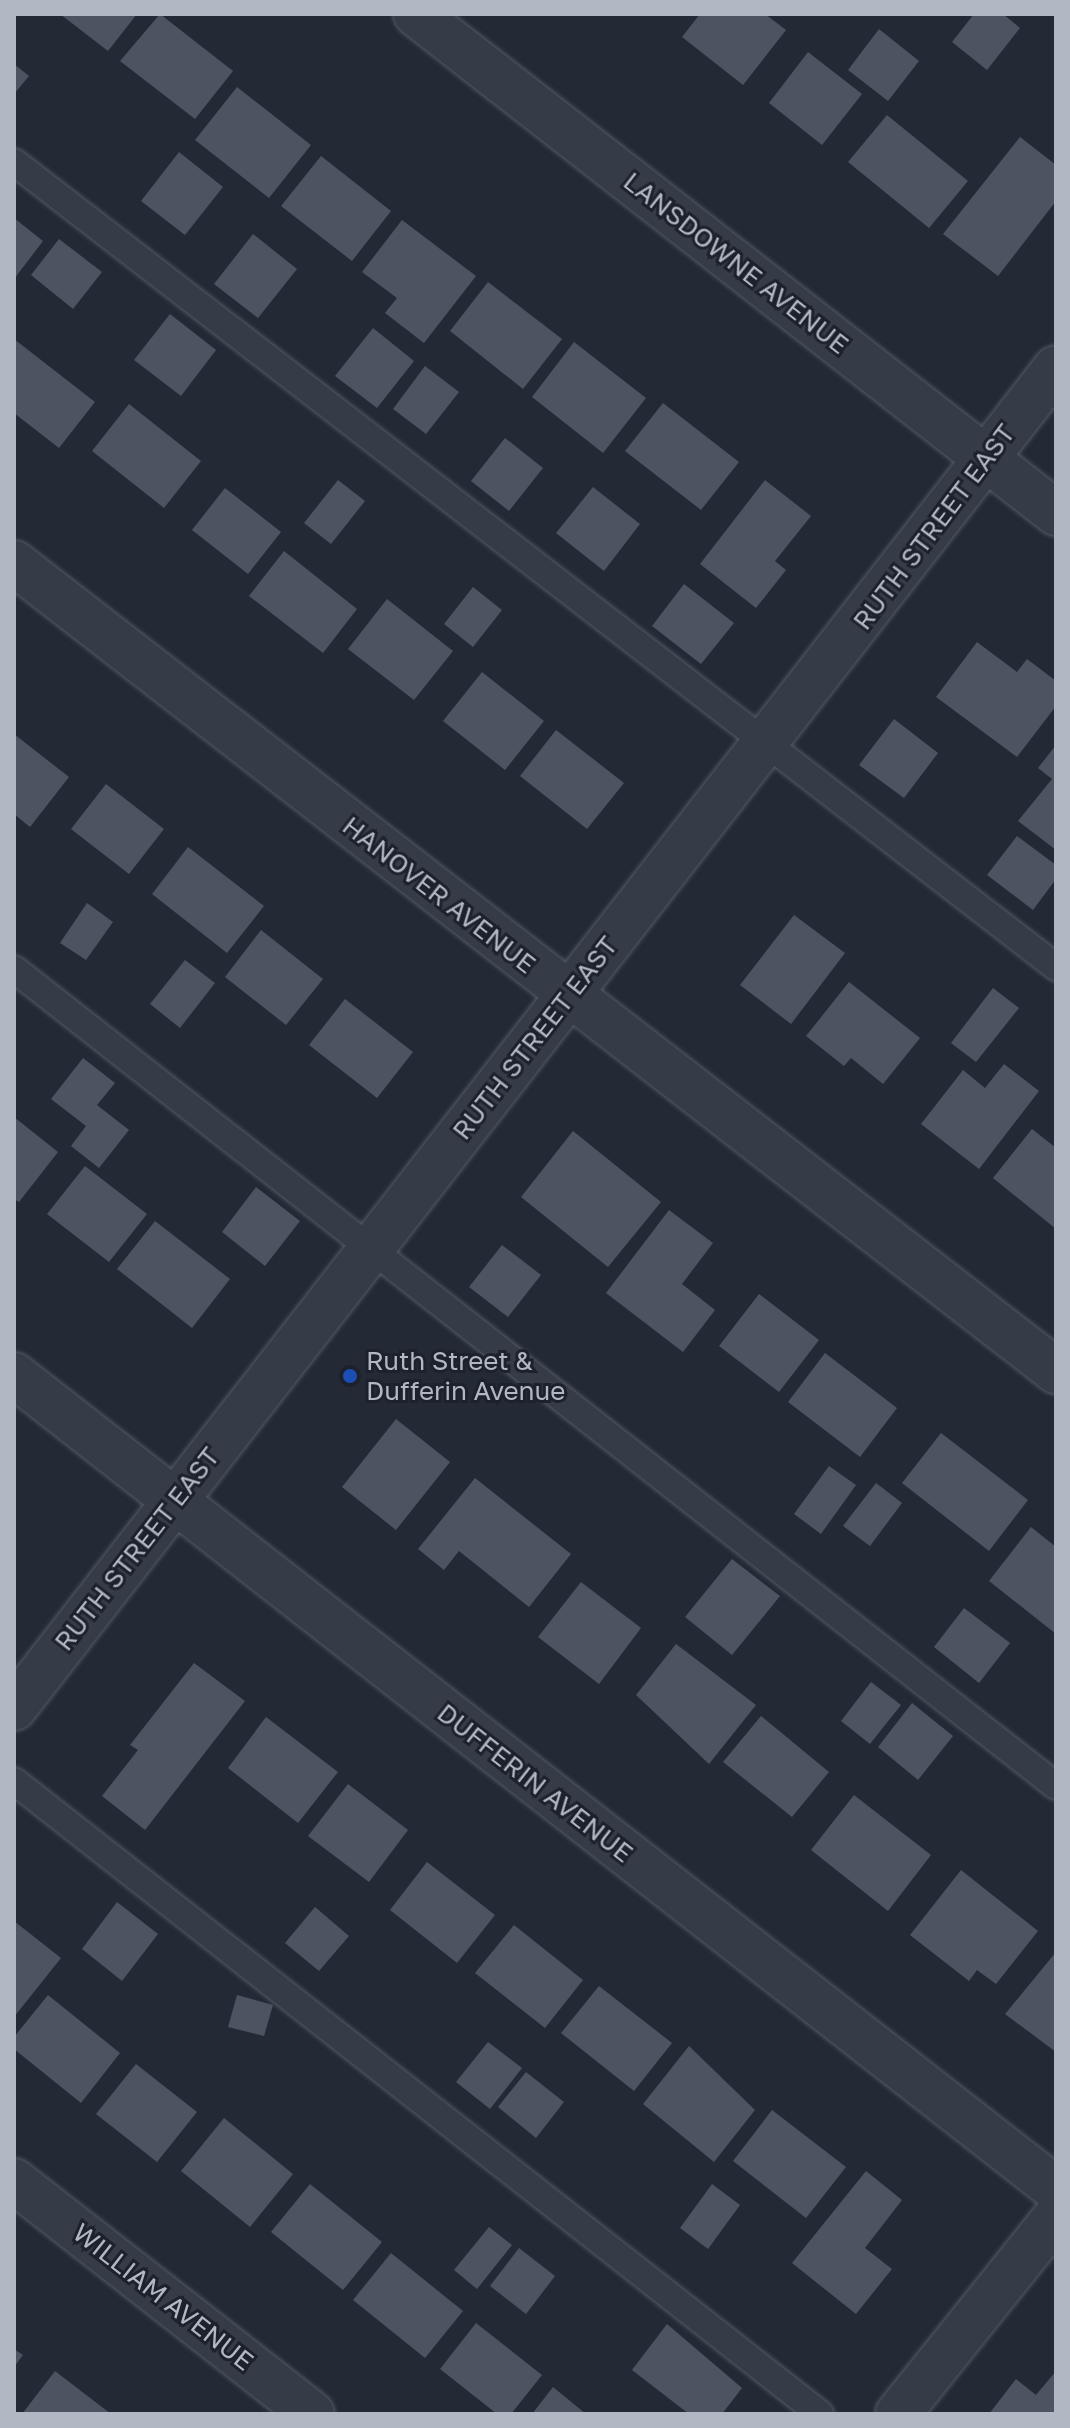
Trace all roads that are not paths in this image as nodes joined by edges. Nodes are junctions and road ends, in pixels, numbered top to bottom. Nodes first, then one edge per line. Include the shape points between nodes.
1 (416, 14) edge
2 (14, 162) edge
3 (1056, 368) edge
4 (986, 459) junction
5 (1056, 513) edge
6 (14, 563) edge
7 (769, 745) junction
8 (1056, 967) edge
9 (14, 969) edge
10 (568, 994) junction
11 (373, 1248) junction
12 (1056, 1371) edge
13 (14, 1375) edge
14 (175, 1501) junction
15 (14, 1708) edge
16 (14, 1781) edge
17 (1056, 1786) edge
18 (14, 2181) edge
19 (1056, 2189) edge
20 (1056, 2217) edge
21 (312, 2414) edge
22 (820, 2414) edge
23 (898, 2414) edge

1 - 4 street, LANSDOWNE AVENUE
2 - 7 lane
3 - 4 street, RUTH STREET EAST
4 - 5 street, LANSDOWNE AVENUE
4 - 7 street, RUTH STREET EAST
6 - 10 street, HANOVER AVENUE
7 - 8 lane
7 - 10 street, RUTH STREET EAST
9 - 11 lane
10 - 11 street, RUTH STREET EAST
10 - 12 street, HANOVER AVENUE
11 - 14 street, RUTH STREET EAST
11 - 17 lane via 406,1282
13 - 14 street, DUFFERIN AVENUE
14 - 15 street, RUTH STREET EAST
14 - 19 street, DUFFERIN AVENUE
16 - 22 lane
18 - 21 street, WILLIAM AVENUE
20 - 23 street

